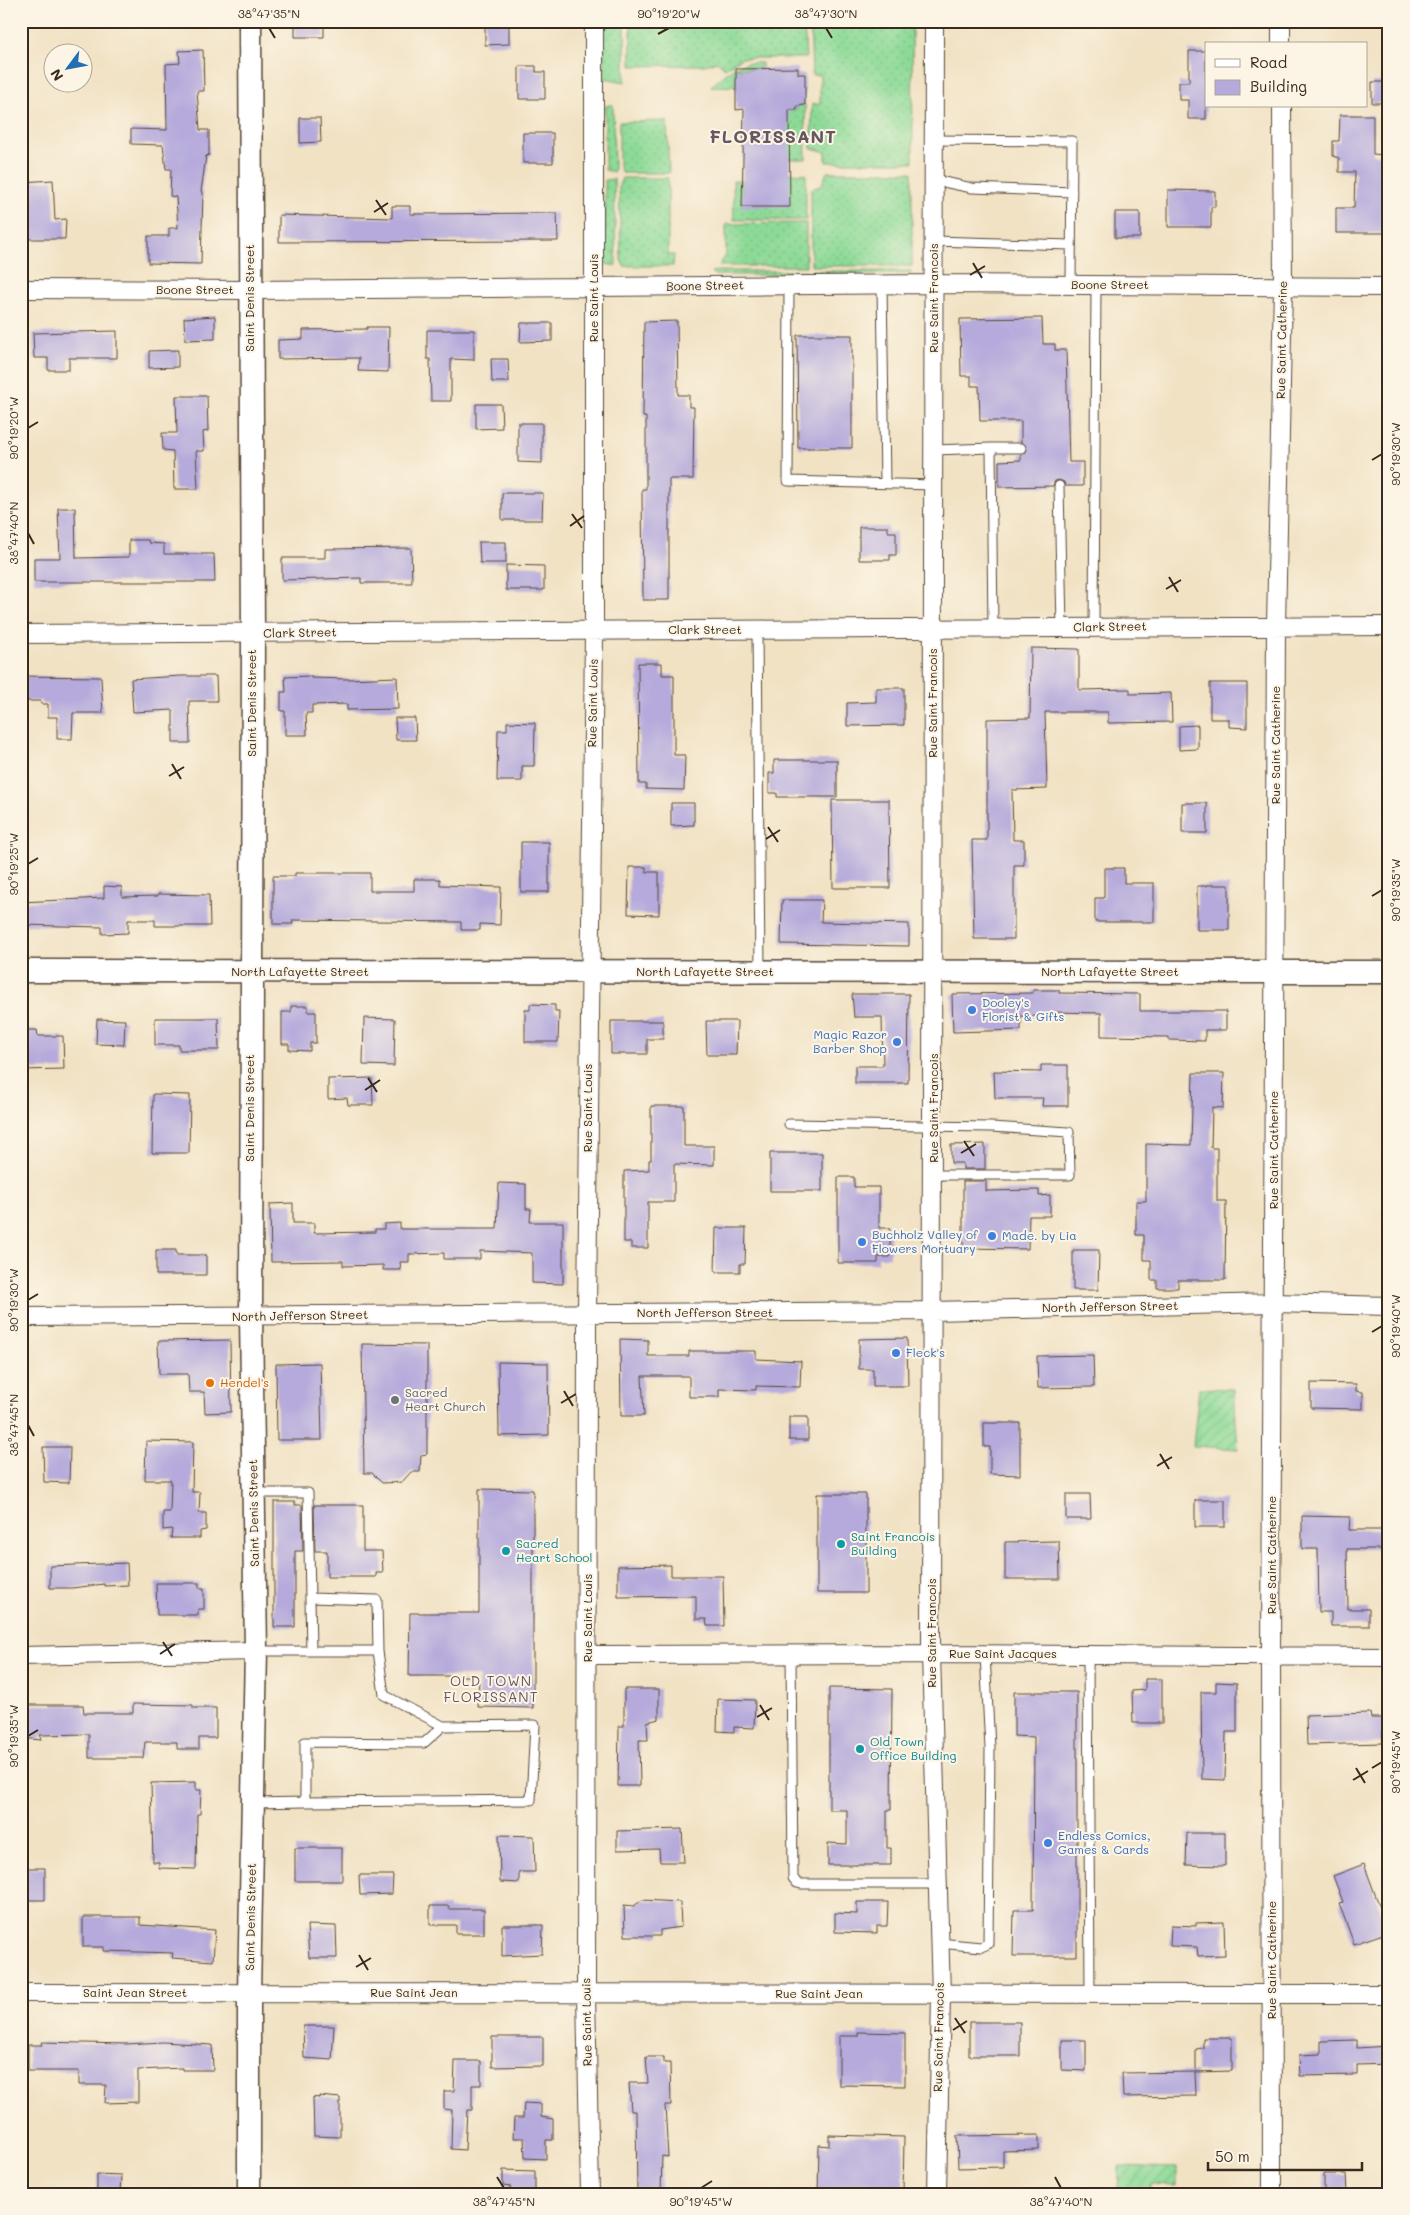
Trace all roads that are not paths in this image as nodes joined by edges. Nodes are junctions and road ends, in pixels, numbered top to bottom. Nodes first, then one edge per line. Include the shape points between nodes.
1 (250, 21) edge
2 (594, 21) edge
3 (934, 21) edge
4 (1281, 21) edge
5 (1281, 42) edge
6 (1282, 108) edge
7 (934, 140) junction
8 (934, 180) junction
9 (1072, 192) junction
10 (934, 241) junction
11 (1071, 245) junction
12 (882, 284) junction
13 (934, 284) junction
14 (789, 285) junction
15 (1071, 285) junction
16 (1096, 285) junction
17 (1283, 286) junction
18 (594, 287) junction
19 (1389, 287) edge
20 (21, 290) edge
21 (250, 290) junction
22 (991, 448) junction
23 (1021, 448) dead end
24 (934, 450) junction
25 (885, 484) junction
26 (933, 484) junction
27 (1059, 486) dead end
28 (1276, 626) junction
29 (1389, 626) edge
30 (1062, 628) junction
31 (1094, 628) junction
32 (932, 629) junction
33 (993, 629) junction
34 (594, 630) junction
35 (757, 630) junction
36 (21, 634) edge
37 (253, 634) junction
38 (21, 971) edge
39 (250, 972) junction
40 (589, 972) junction
41 (760, 972) junction
42 (934, 972) junction
43 (1275, 972) junction
44 (1389, 972) edge
45 (789, 1124) dead end
46 (934, 1126) junction
47 (933, 1175) junction
48 (1274, 1303) junction
49 (1389, 1306) edge
50 (933, 1311) junction
51 (587, 1314) junction
52 (21, 1317) edge
53 (251, 1317) junction
54 (254, 1493) junction
55 (310, 1598) junction
56 (256, 1651) junction
57 (311, 1651) junction
58 (378, 1651) junction
59 (791, 1654) junction
60 (932, 1654) junction
61 (985, 1654) junction
62 (588, 1655) junction
63 (1088, 1655) junction
64 (21, 1656) edge
65 (1271, 1656) junction
66 (1389, 1657) edge
67 (443, 1726) junction
68 (305, 1802) junction
69 (253, 1803) junction
70 (938, 1884) junction
71 (939, 1943) junction
72 (21, 1993) edge
73 (249, 1993) junction
74 (586, 1994) junction
75 (940, 1994) junction
76 (1090, 1994) junction
77 (1272, 1994) junction
78 (1389, 1994) edge
79 (249, 2194) edge
80 (590, 2194) edge
81 (937, 2194) edge
82 (1272, 2194) edge

1 - 21 street, Saint Denis Street
2 - 18 street, Rue Saint Louis
3 - 7 street, Rue Saint Francois
4 - 5 street
6 - 17 street, Rue Saint Catherine
7 - 8 street, Rue Saint Francois
7 - 9 lane via 1072,141
8 - 9 lane via 972,188
8 - 10 street, Rue Saint Francois
9 - 11 lane
10 - 11 lane
10 - 13 street, Rue Saint Francois
11 - 15 lane
12 - 13 street, Boone Street
12 - 14 street, Boone Street
12 - 25 lane
13 - 15 street, Boone Street
13 - 24 street, Rue Saint Francois
14 - 18 street, Boone Street
14 - 25 lane via 788,481
15 - 16 street, Boone Street
16 - 17 street, Boone Street
16 - 31 lane
17 - 19 street, Boone Street
17 - 28 street, Rue Saint Catherine
18 - 21 street, Boone Street
18 - 34 street, Rue Saint Louis
20 - 21 street, Boone Street
21 - 37 street, Saint Denis Street
22 - 23 lane
22 - 24 lane
22 - 33 lane
24 - 26 street, Rue Saint Francois
25 - 26 lane
26 - 32 street, Rue Saint Francois
27 - 30 lane
28 - 29 street, Clark Street
28 - 31 street, Clark Street
28 - 43 street, Rue Saint Catherine
30 - 31 street, Clark Street
30 - 33 street, Clark Street
32 - 33 street, Clark Street
32 - 35 street, Clark Street
32 - 42 street, Rue Saint Francois
34 - 35 street, Clark Street
34 - 37 street, Clark Street
34 - 40 street, Rue Saint Louis
35 - 41 lane
36 - 37 street, Clark Street
37 - 39 street, Saint Denis Street
38 - 39 street, North Lafayette Street
39 - 40 street, North Lafayette Street
39 - 53 street, Saint Denis Street
40 - 41 street, North Lafayette Street
40 - 51 street, Rue Saint Louis
41 - 42 street, North Lafayette Street
42 - 43 street, North Lafayette Street
42 - 46 street, Rue Saint Francois
43 - 44 street, North Lafayette Street
43 - 48 street, Rue Saint Catherine
45 - 46 lane
46 - 47 street, Rue Saint Francois
46 - 47 lane via 1069,1132 1070,1175
47 - 50 street, Rue Saint Francois
48 - 49 street, North Jefferson Street
48 - 50 street, North Jefferson Street
48 - 65 street, Rue Saint Catherine
50 - 51 street, North Jefferson Street
50 - 60 street, Rue Saint Francois
51 - 53 street, North Jefferson Street
51 - 62 street, Rue Saint Louis
52 - 53 street, North Jefferson Street
53 - 54 street, Saint Denis Street
54 - 55 lane via 308,1493
54 - 56 street, Saint Denis Street
55 - 57 lane
55 - 58 lane via 377,1600
56 - 57 lane
56 - 64 street
56 - 69 street, Saint Denis Street
57 - 58 lane
58 - 67 lane via 384,1695
59 - 60 street, Rue Saint Jacques
59 - 62 street, Rue Saint Jacques
59 - 70 lane via 793,1878 801,1884
60 - 61 street, Rue Saint Jacques
60 - 70 street, Rue Saint Francois
61 - 63 street, Rue Saint Jacques
61 - 71 lane via 990,1748 988,1944 981,1947
62 - 74 street, Rue Saint Louis
63 - 65 street, Rue Saint Jacques
63 - 76 lane
65 - 66 street, Rue Saint Jacques
65 - 77 street, Rue Saint Catherine
67 - 68 lane via 424,1743 305,1742
67 - 68 lane via 535,1725 531,1800
68 - 69 lane
69 - 73 street, Saint Denis Street
70 - 71 street, Rue Saint Francois
71 - 75 street, Rue Saint Francois
72 - 73 street, Saint Jean Street
73 - 74 street, Rue Saint Jean
73 - 79 street, Saint Denis Street
74 - 75 street, Rue Saint Jean
74 - 80 street, Rue Saint Louis
75 - 76 street, Rue Saint Jean
75 - 81 street, Rue Saint Francois
76 - 77 street, Rue Saint Jean
77 - 78 street, Rue Saint Jean
77 - 82 street, Rue Saint Catherine

